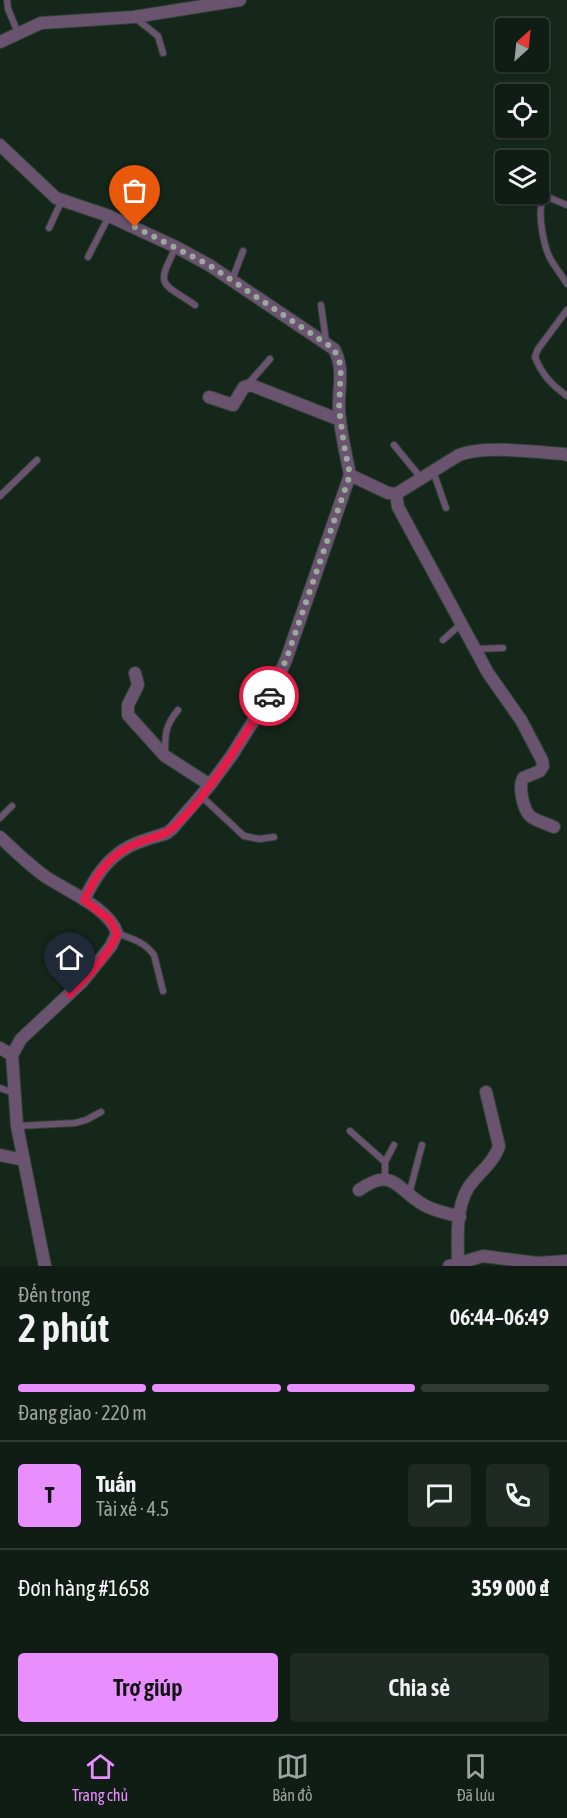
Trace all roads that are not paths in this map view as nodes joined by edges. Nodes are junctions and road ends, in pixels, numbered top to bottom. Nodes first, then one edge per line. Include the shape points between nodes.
1 (7, 0) edge
2 (240, 0) edge
3 (191, 4) edge
4 (134, 17) junction
5 (18, 33) junction
6 (0, 42) edge
7 (163, 53) dead end
8 (0, 145) edge
9 (62, 200) junction
10 (567, 205) edge
11 (109, 216) junction
12 (49, 228) dead end
13 (176, 247) junction
14 (243, 251) dead end
15 (88, 257) dead end
16 (232, 280) junction
17 (567, 284) edge
18 (195, 305) dead end
19 (321, 305) dead end
20 (567, 310) edge
21 (326, 342) junction
22 (270, 358) dead end
23 (247, 384) junction
24 (567, 396) edge
25 (209, 397) dead end
26 (340, 420) junction
27 (394, 445) dead end
28 (567, 455) edge
29 (37, 460) dead end
30 (433, 471) junction
31 (350, 475) junction
32 (422, 479) junction
33 (396, 494) junction
34 (0, 496) edge
35 (446, 508) dead end
36 (462, 623) junction
37 (443, 640) dead end
38 (503, 648) dead end
39 (477, 650) junction
40 (135, 673) dead end
41 (178, 710) dead end
42 (165, 756) junction
43 (210, 785) junction
44 (201, 796) junction
45 (12, 806) dead end
46 (0, 818) edge
47 (554, 827) dead end
48 (0, 837) edge
49 (274, 837) dead end
50 (84, 900) junction
51 (117, 933) junction
52 (163, 991) dead end
53 (0, 1048) edge
54 (12, 1055) junction
55 (0, 1088) edge
56 (486, 1092) dead end
57 (14, 1093) junction
58 (101, 1112) dead end
59 (17, 1126) junction
60 (350, 1131) dead end
61 (393, 1145) dead end
62 (422, 1145) dead end
63 (0, 1155) edge
64 (24, 1160) junction
65 (385, 1162) junction
66 (385, 1179) junction
67 (359, 1190) dead end
68 (409, 1194) junction
69 (459, 1217) junction
70 (567, 1261) edge
71 (475, 1262) edge
72 (454, 1265) edge
73 (45, 1266) edge

1 - 5 lane
2 - 3 street
3 - 4 street
4 - 5 street via 41,23
4 - 7 lane via 158,36
5 - 6 street
8 - 9 street
9 - 11 street
9 - 12 lane
10 - 17 lane via 550,198 540,205 550,259
11 - 13 street
11 - 15 lane
13 - 16 street
13 - 18 lane via 163,278 167,286
14 - 16 lane
16 - 21 street
19 - 21 lane
20 - 24 lane via 535,357 550,383
21 - 26 street via 334,349 341,366
22 - 23 lane
23 - 25 street via 233,405
23 - 26 street
26 - 31 street
27 - 32 lane
28 - 30 street via 478,450 459,455
29 - 34 lane
30 - 32 street
30 - 35 lane
31 - 33 street
31 - 43 street via 286,660 274,686
32 - 33 street
33 - 36 street via 398,507
36 - 37 lane
36 - 39 street
38 - 39 lane
39 - 47 street via 542,760 540,771 523,778 520,784 525,811
40 - 42 street via 138,685 128,705 128,715
41 - 42 lane via 166,730
42 - 43 street
43 - 44 street
44 - 49 lane via 244,836
44 - 50 street via 167,833 128,847 109,862 95,877
45 - 46 lane
48 - 50 street via 28,864
50 - 51 street via 110,920
51 - 52 lane via 151,951
51 - 54 street via 82,982 21,1039
53 - 54 street
54 - 57 street
55 - 57 lane
56 - 69 street via 499,1149 469,1187
57 - 59 street
58 - 59 lane via 75,1123
59 - 64 street
60 - 65 lane
61 - 65 lane
62 - 68 lane
63 - 64 street
64 - 73 street
65 - 66 lane
66 - 67 street via 372,1181
66 - 68 street
68 - 69 street via 426,1206
69 - 72 street
70 - 71 street via 537,1263 491,1257
71 - 72 street

